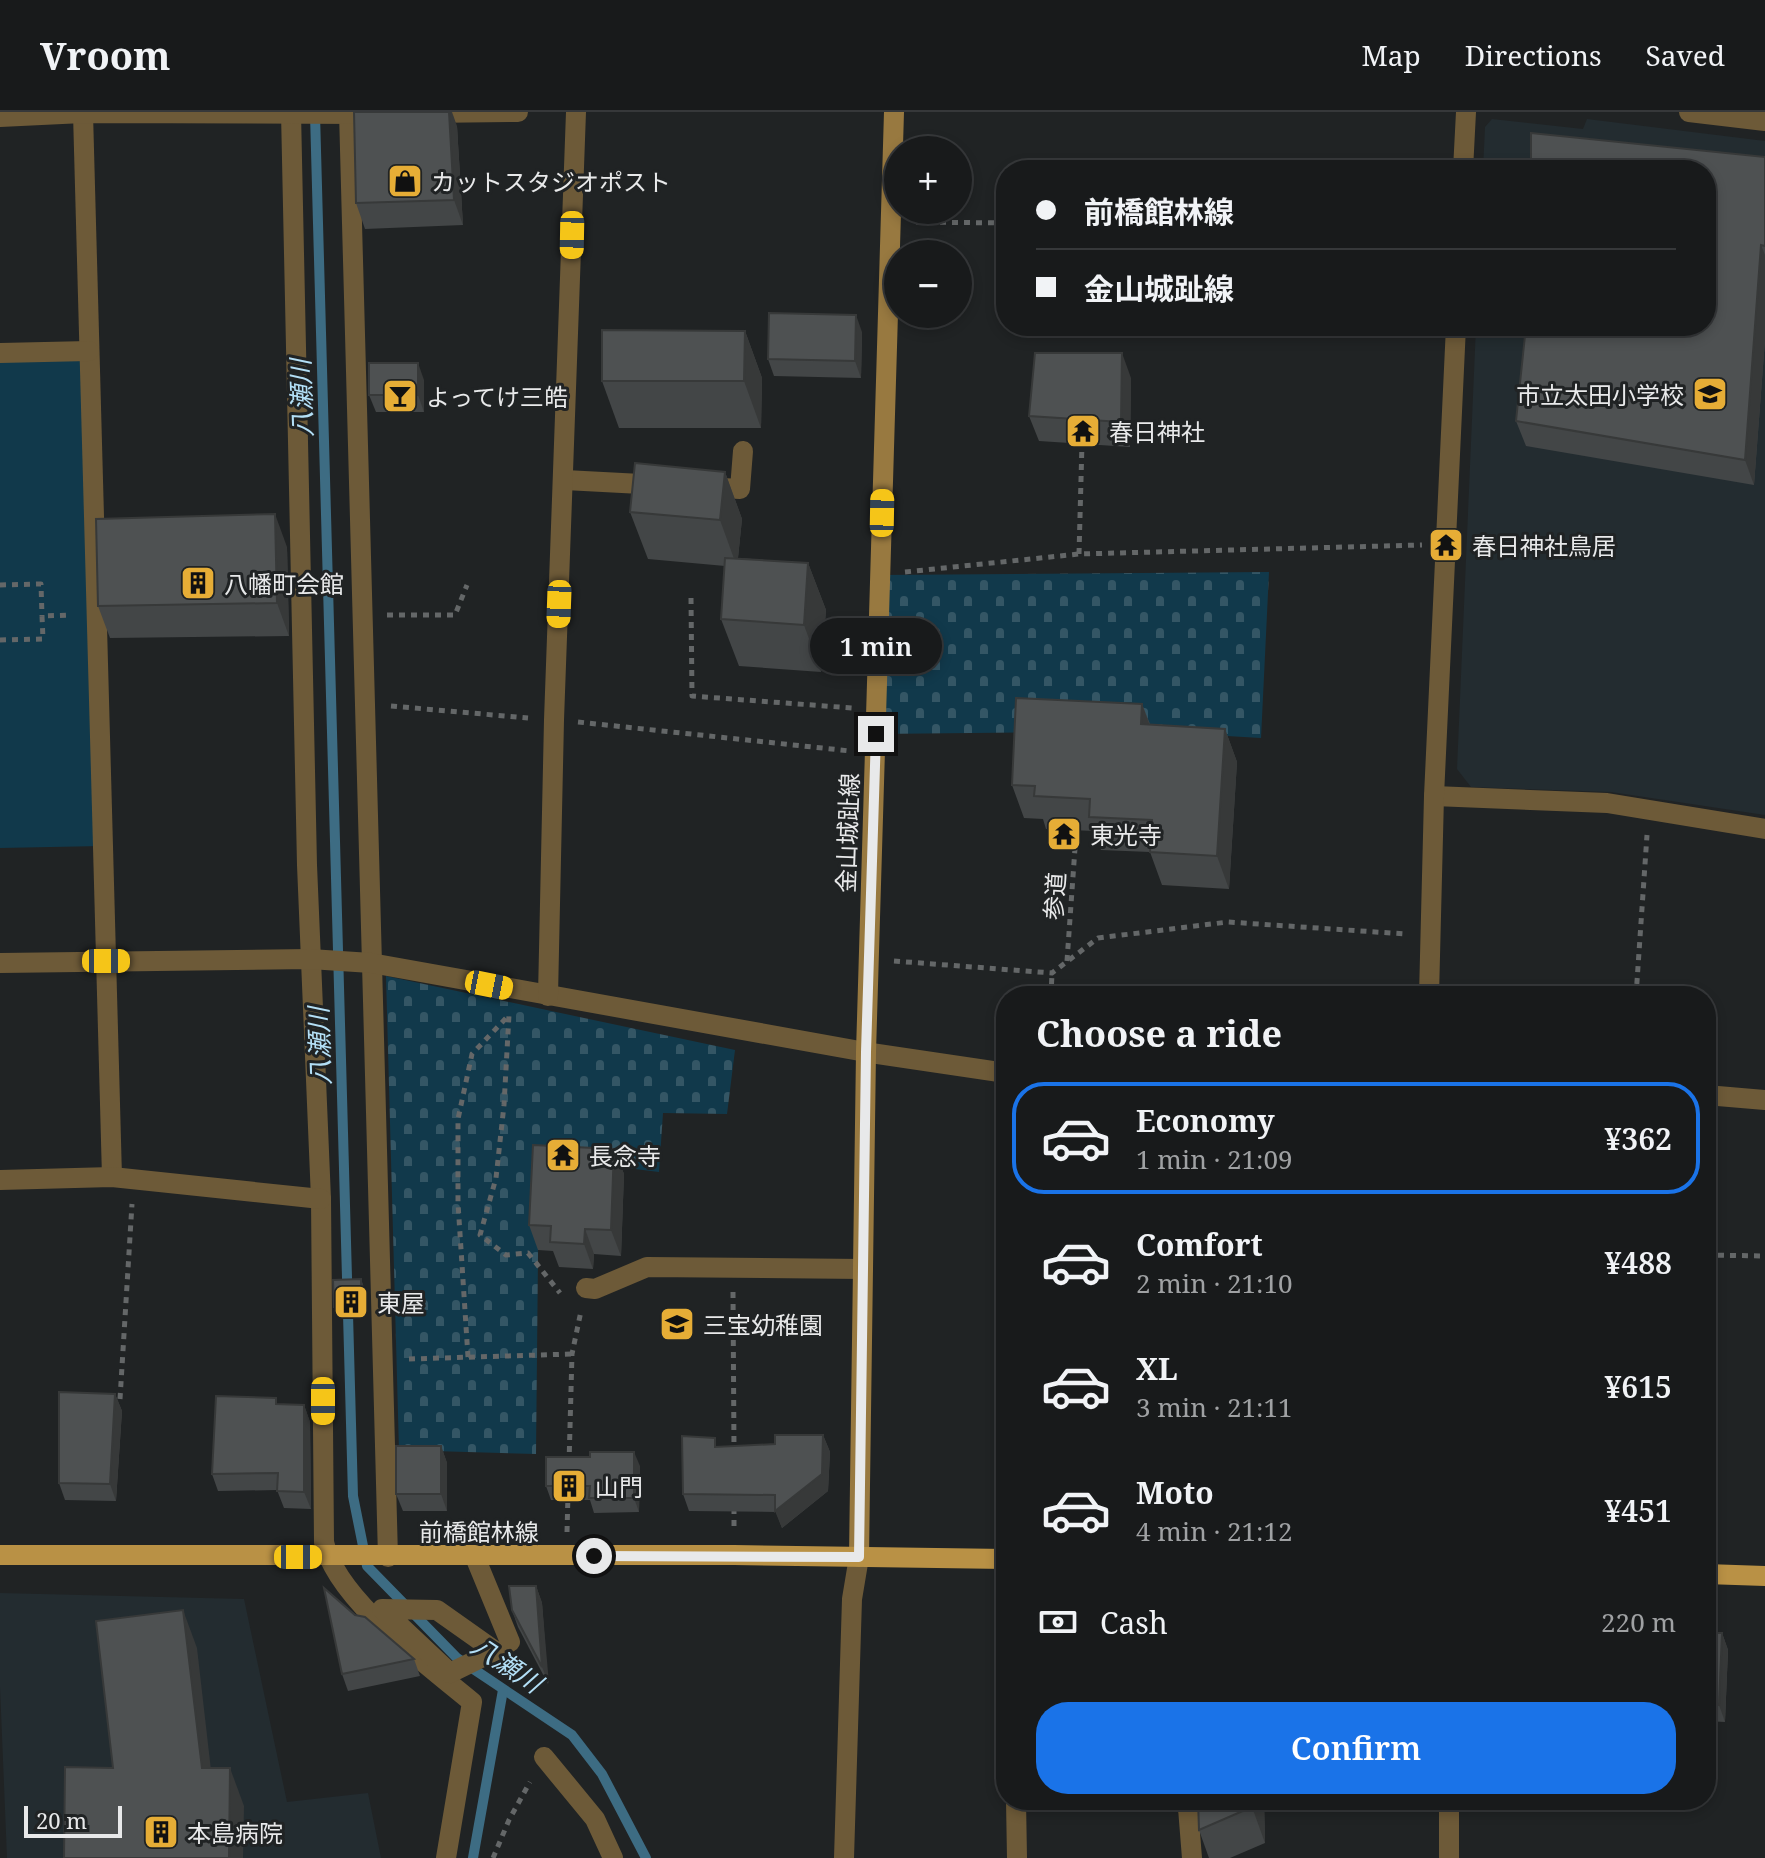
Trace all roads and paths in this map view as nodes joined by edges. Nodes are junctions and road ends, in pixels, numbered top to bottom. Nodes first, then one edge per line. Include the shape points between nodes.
1 (518, 112) edge
2 (576, 112) edge
3 (894, 112) edge
4 (1466, 112) edge
5 (1689, 112) edge
6 (83, 113) edge
7 (291, 113) edge
8 (349, 113) edge
9 (379, 114) edge
10 (410, 114) edge
11 (0, 117) edge
12 (1765, 121) edge
13 (893, 136) edge
14 (1464, 160) edge
15 (972, 222) edge
16 (996, 223) edge
17 (891, 224) edge
18 (1456, 336) edge
19 (89, 351) junction
20 (0, 353) edge
21 (1082, 443) edge
22 (743, 451) dead end
23 (565, 480) junction
24 (1446, 545) junction
25 (1079, 554) junction
26 (881, 575) junction
27 (0, 585) edge
28 (467, 585) dead end
29 (691, 598) dead end
30 (96, 615) junction
31 (42, 616) junction
32 (362, 616) junction
33 (0, 640) edge
34 (365, 704) junction
35 (877, 709) junction
36 (554, 720) junction
37 (875, 754) junction
38 (1434, 796) junction
39 (1649, 810) junction
40 (1765, 829) edge
41 (1076, 834) dead end
42 (1430, 935) junction
43 (310, 959) junction
44 (869, 959) junction
45 (106, 961) junction
46 (1067, 962) junction
47 (0, 963) edge
48 (371, 963) junction
49 (1052, 973) junction
50 (1051, 986) edge
51 (1429, 986) edge
52 (1637, 986) edge
53 (548, 996) junction
54 (866, 1052) junction
55 (996, 1072) edge
56 (1716, 1096) edge
57 (1765, 1100) edge
58 (112, 1177) junction
59 (133, 1179) junction
60 (0, 1180) edge
61 (321, 1199) junction
62 (1716, 1255) edge
63 (1765, 1256) edge
64 (733, 1268) junction
65 (863, 1269) junction
66 (586, 1288) junction
67 (572, 1354) junction
68 (468, 1357) junction
69 (382, 1360) junction
70 (120, 1399) dead end
71 (734, 1458) edge
72 (569, 1475) edge
73 (569, 1491) edge
74 (734, 1506) edge
75 (0, 1555) edge
76 (734, 1555) junction
77 (384, 1556) junction
78 (327, 1557) junction
79 (475, 1557) junction
80 (566, 1557) junction
81 (859, 1557) junction
82 (996, 1559) edge
83 (1716, 1574) edge
84 (1765, 1576) edge
85 (382, 1609) joint
86 (510, 1642) dead end
87 (544, 1757) joint
88 (1016, 1810) edge
89 (1188, 1810) edge
90 (1449, 1810) edge
91 (446, 1858) edge
92 (493, 1858) edge
93 (613, 1858) edge
94 (844, 1858) edge
95 (1017, 1858) edge
96 (1192, 1858) edge
97 (1449, 1858) edge

1 - 10 street
2 - 23 street
3 - 13 main road, 金山城趾線
4 - 14 street
5 - 12 street
6 - 7 street
6 - 11 street
6 - 19 street
7 - 8 street
7 - 43 street
8 - 9 street
8 - 32 street
15 - 16 path
17 - 26 main road, 金山城趾線
18 - 24 street
19 - 20 street
19 - 30 street
21 - 25 path
22 - 23 street via 740,489
23 - 36 street
24 - 25 path
24 - 38 street
25 - 26 path
26 - 35 main road, 金山城趾線
27 - 31 path via 41,584
28 - 32 path via 455,615
29 - 35 path via 692,696
30 - 31 path
30 - 45 street
31 - 33 path via 43,639
32 - 34 street
34 - 36 path
34 - 48 street
35 - 37 main road, 金山城趾線
36 - 37 path
36 - 53 street
37 - 44 main road, 金山城趾線
38 - 39 street via 1607,803
38 - 42 street
39 - 40 street
39 - 52 path
41 - 46 path, 参道
42 - 46 path via 1228,922 1098,938
42 - 51 street
43 - 45 street
43 - 48 street
43 - 61 street
44 - 49 path
44 - 54 main road, 金山城趾線
45 - 47 street
45 - 58 street
46 - 49 path
48 - 53 street
48 - 69 street
49 - 50 path
53 - 54 street
54 - 55 street
54 - 65 main road, 金山城趾線
56 - 57 street
58 - 59 street
58 - 60 street
59 - 61 street
59 - 70 path
61 - 78 street
62 - 63 path
64 - 65 street
64 - 66 street via 647,1267
64 - 71 path
65 - 81 main road, 金山城趾線
66 - 67 path
66 - 68 path via 561,1294 528,1253 506,1255 480,1235 496,1178 509,1015 472,1054 458,1119
67 - 68 path
67 - 72 path
68 - 69 path
69 - 77 street
73 - 80 path
74 - 76 path
75 - 78 main road, 前橋館林線
76 - 80 main road, 前橋館林線
76 - 81 main road, 前橋館林線
77 - 78 main road, 前橋館林線
77 - 79 main road, 前橋館林線
78 - 91 street via 391,1634 472,1702
79 - 80 main road, 前橋館林線
79 - 86 street
81 - 82 main road, 前橋館林線
81 - 94 street via 852,1599
83 - 84 main road
85 - 85 street via 437,1610 495,1651 450,1673
87 - 92 path
87 - 93 street via 595,1819
88 - 95 street
89 - 96 street
90 - 97 street

